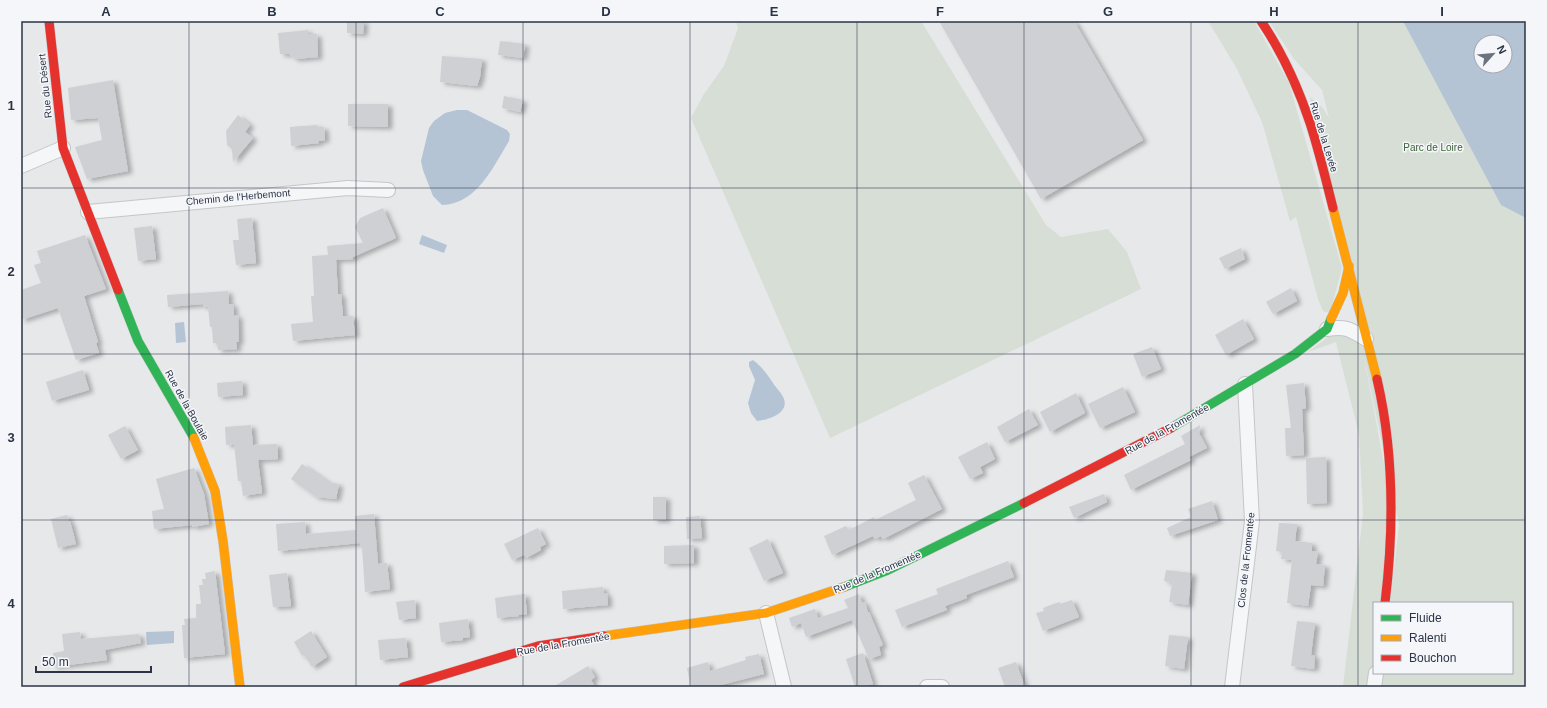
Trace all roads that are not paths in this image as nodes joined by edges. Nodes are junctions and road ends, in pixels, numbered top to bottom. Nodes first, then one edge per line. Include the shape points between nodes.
1 (48, 21) edge
2 (1261, 21) edge
3 (63, 148) junction
4 (21, 166) edge
5 (388, 190) dead end
6 (88, 212) junction
7 (1348, 266) junction
8 (1328, 329) junction
9 (1366, 339) junction
10 (1245, 384) junction
11 (1385, 602) edge
12 (766, 613) junction
13 (1376, 674) edge
14 (240, 687) edge
15 (404, 687) edge
16 (784, 687) edge
17 (927, 687) edge
18 (942, 687) edge
19 (1232, 687) edge
20 (1374, 687) edge

1 - 3 street, Rue du Désert
2 - 7 street, Rue de la Levée via 1294,82 1310,123
3 - 4 street
3 - 6 street, Rue de la Boulaie
5 - 6 street, Chemin de l'Herbemont via 348,188
6 - 14 street, Rue de la Boulaie via 138,341 196,441 215,491
7 - 8 street via 1343,293
7 - 9 street, Rue de la Levée
8 - 9 street via 1341,327
8 - 10 street, Rue de la Fromentée via 1295,354
9 - 11 street, Rue de la Levée via 1378,385 1390,471 1390,564
10 - 12 street, Rue de la Fromentée via 1188,419 1122,454 888,570 832,592
10 - 19 street, Clos de la Fromentée via 1252,521
12 - 15 street, Rue de la Fromentée via 538,646 506,653
12 - 16 street
13 - 20 street
17 - 18 street

